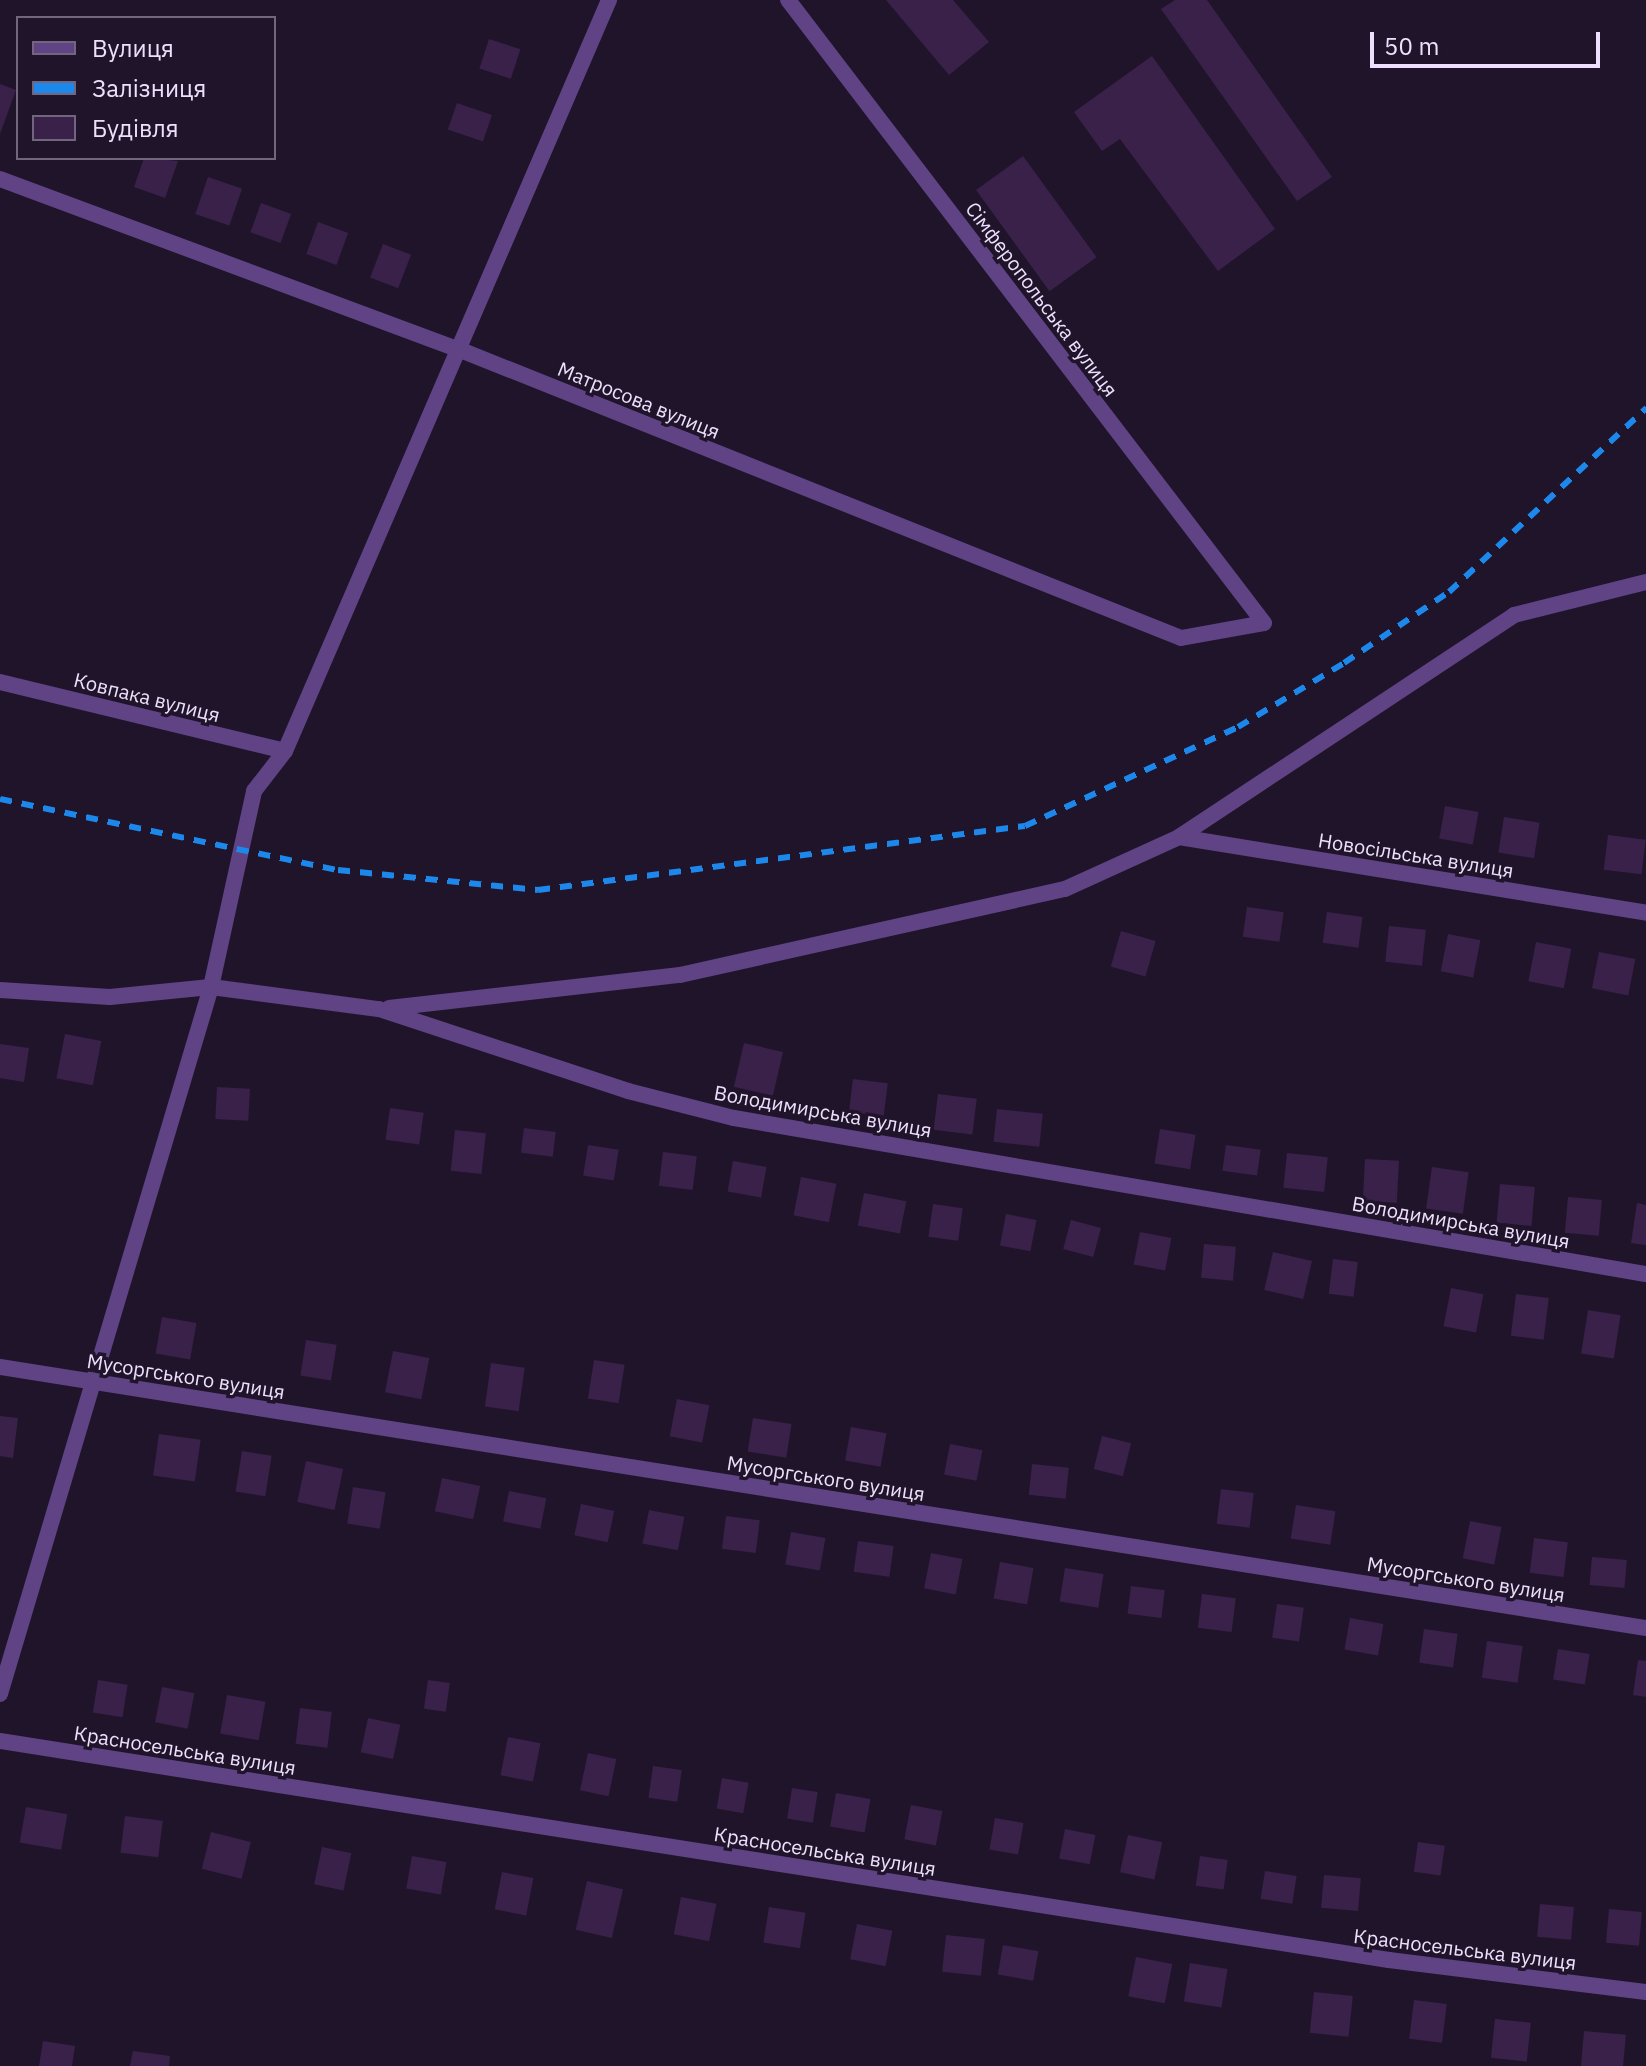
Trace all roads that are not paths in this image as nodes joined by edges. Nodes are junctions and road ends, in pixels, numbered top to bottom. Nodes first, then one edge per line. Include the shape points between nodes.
1 (609, 0) edge
2 (788, 0) edge
3 (0, 179) edge
4 (463, 351) junction
5 (1646, 582) edge
6 (1264, 623) joint
7 (0, 682) edge
8 (285, 751) junction
9 (1179, 837) junction
10 (1646, 913) edge
11 (211, 987) junction
12 (0, 990) edge
13 (379, 1009) junction
14 (1646, 1274) edge
15 (0, 1367) edge
16 (90, 1381) junction
17 (1646, 1628) edge
18 (0, 1694) edge
19 (0, 1741) edge
20 (1646, 1992) edge

1 - 4 street
2 - 6 street, Сімферопольська вулиця
3 - 4 street, Матросова вулиця
4 - 6 street, Матросова вулиця via 1181,638
4 - 8 street
5 - 9 street via 1514,615
7 - 8 street, Ковпака вулиця
8 - 11 street via 254,791
9 - 10 street, Новосільська вулиця
9 - 13 street via 1065,889 680,975
11 - 12 street, Володимирська вулиця via 110,997
11 - 13 street, Володимирська вулиця
11 - 16 street
13 - 14 street, Володимирська вулиця via 628,1091 734,1118
15 - 16 street, Мусоргського вулиця
16 - 17 street, Мусоргського вулиця
16 - 18 street
19 - 20 street, Красносельська вулиця via 1389,1960

